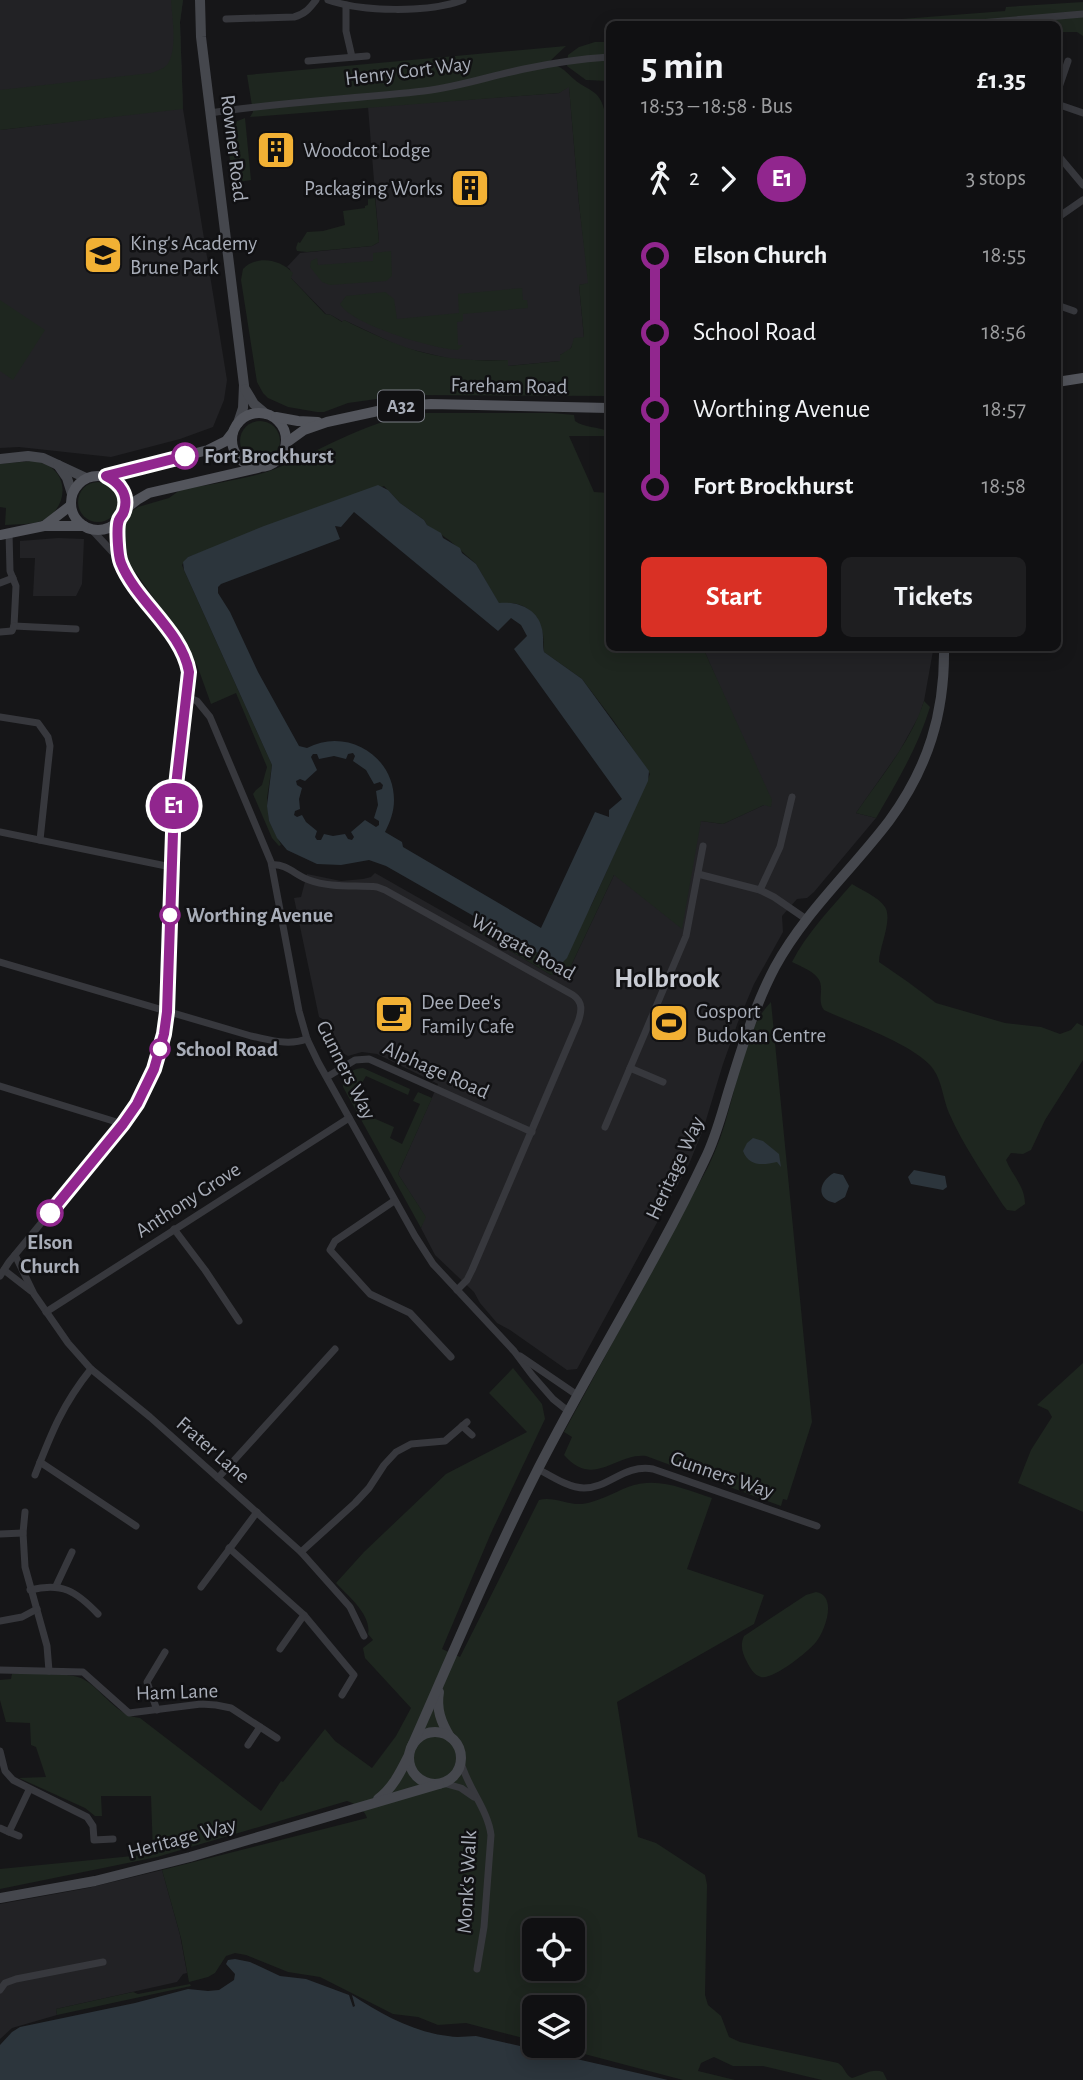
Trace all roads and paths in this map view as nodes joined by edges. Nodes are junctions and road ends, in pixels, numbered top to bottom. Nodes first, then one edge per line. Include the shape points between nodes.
1 (200, 0) edge
2 (316, 0) edge
3 (328, 0) edge
4 (463, 0) edge
5 (375, 4) edge
6 (410, 4) edge
7 (346, 5) junction
8 (1083, 14) edge
9 (226, 19) dead end
10 (1002, 21) edge
11 (368, 56) dead end
12 (352, 57) junction
13 (606, 57) edge
14 (308, 61) dead end
15 (1068, 61) dead end
16 (1061, 73) edge
17 (1061, 105) edge
18 (210, 113) junction
19 (1083, 113) edge
20 (1061, 159) edge
21 (1083, 185) edge
22 (1083, 200) edge
23 (1061, 215) edge
24 (1061, 306) edge
25 (1074, 311) dead end
26 (1083, 378) edge
27 (1061, 381) edge
28 (244, 385) junction
29 (606, 408) edge
30 (268, 414) junction
31 (327, 422) junction
32 (236, 427) junction
33 (286, 443) junction
34 (0, 459) edge
35 (58, 464) junction
36 (265, 466) junction
37 (106, 476) junction
38 (86, 478) junction
39 (71, 500) junction
40 (124, 510) junction
41 (117, 522) junction
42 (44, 526) junction
43 (88, 528) junction
44 (4, 534) edge
45 (119, 559) junction
46 (13, 578) junction
47 (0, 583) edge
48 (14, 626) junction
49 (76, 629) dead end
50 (0, 632) edge
51 (944, 651) edge
52 (187, 697) junction
53 (0, 717) edge
54 (792, 797) dead end
55 (0, 832) edge
56 (40, 840) junction
57 (703, 846) dead end
58 (272, 865) junction
59 (171, 867) junction
60 (698, 874) junction
61 (760, 890) junction
62 (806, 919) junction
63 (0, 962) edge
64 (167, 1012) junction
65 (307, 1039) junction
66 (630, 1068) junction
67 (327, 1077) junction
68 (663, 1082) dead end
69 (0, 1086) edge
70 (349, 1118) junction
71 (123, 1124) junction
72 (605, 1127) dead end
73 (532, 1132) junction
74 (394, 1201) junction
75 (174, 1229) junction
76 (0, 1255) edge
77 (15, 1255) junction
78 (9, 1262) junction
79 (2, 1273) edge
80 (457, 1290) junction
81 (34, 1294) junction
82 (46, 1312) junction
83 (239, 1321) dead end
84 (335, 1349) dead end
85 (514, 1351) junction
86 (451, 1357) dead end
87 (91, 1369) junction
88 (577, 1395) junction
89 (568, 1411) junction
90 (472, 1436) dead end
91 (40, 1462) junction
92 (538, 1469) junction
93 (35, 1475) dead end
94 (218, 1478) junction
95 (25, 1512) dead end
96 (257, 1512) junction
97 (136, 1526) dead end
98 (817, 1526) dead end
99 (23, 1533) junction
100 (0, 1534) edge
101 (229, 1548) junction
102 (72, 1552) dead end
103 (301, 1552) junction
104 (55, 1586) junction
105 (201, 1587) dead end
106 (30, 1590) junction
107 (37, 1609) junction
108 (98, 1614) dead end
109 (304, 1615) junction
110 (0, 1622) edge
111 (364, 1636) dead end
112 (280, 1649) dead end
113 (165, 1652) dead end
114 (0, 1670) edge
115 (49, 1671) junction
116 (444, 1671) junction
117 (342, 1695) dead end
118 (157, 1710) junction
119 (260, 1727) junction
120 (277, 1738) dead end
121 (452, 1740) junction
122 (248, 1745) dead end
123 (411, 1749) junction
124 (0, 1751) edge
125 (460, 1759) junction
126 (441, 1783) junction
127 (29, 1790) junction
128 (477, 1800) junction
129 (371, 1803) junction
130 (0, 1828) edge
131 (9, 1832) junction
132 (19, 1836) dead end
133 (113, 1839) dead end
134 (94, 1840) junction
135 (93, 1849) dead end
136 (0, 1898) edge
137 (103, 1962) dead end
138 (477, 1969) dead end
139 (0, 1990) edge

1 - 18 street, Rowner Road
2 - 9 street via 294,18
3 - 7 street
4 - 6 street via 443,6
5 - 6 street
5 - 7 street
7 - 12 street
8 - 10 street
11 - 12 street
12 - 14 street
13 - 18 street, Henry Cort Way via 570,60 426,91
15 - 16 street
17 - 19 street
18 - 28 street, Rowner Road
20 - 21 street
22 - 23 street
24 - 25 street
26 - 27 main road
28 - 30 street via 254,404
28 - 32 street, Rowner Road
29 - 31 main road, Fareham Road / A32 via 431,404
30 - 31 main road, Fareham Road / A32 via 292,421
30 - 32 main road via 251,414
30 - 33 main road via 281,424
31 - 33 main road, Fareham Road / A32
32 - 36 main road via 233,444 239,457 250,465
32 - 37 main road via 226,440 208,450
33 - 36 main road via 279,458
34 - 35 street via 29,456
35 - 38 street
35 - 39 street
36 - 40 main road via 149,493
37 - 38 main road
37 - 40 main road via 120,486
38 - 39 main road via 75,487
39 - 42 main road
39 - 43 main road via 77,521
40 - 41 main road
41 - 43 main road
41 - 45 street
42 - 43 main road
42 - 44 main road
43 - 45 street
44 - 46 street
45 - 52 street via 185,659
46 - 47 street
46 - 48 street
48 - 49 street
48 - 50 street via 12,631
51 - 62 street, Heritage Way via 941,708 920,768 888,822
52 - 58 street, Gunners Way via 197,701 210,717
52 - 59 street
53 - 56 street via 38,723 48,737
54 - 61 street via 780,847
55 - 56 street
56 - 59 street
57 - 60 street
58 - 65 street, Gunners Way
58 - 73 street, Wingate Road via 320,883 385,890 578,999 578,1022
59 - 64 street
60 - 61 street
60 - 66 street via 686,936
61 - 62 street
62 - 88 street, Heritage Way via 766,987 748,1030 707,1157
63 - 64 street
64 - 65 street via 286,1043
64 - 71 street via 154,1069
65 - 67 street, Gunners Way
66 - 68 street
66 - 72 street
67 - 70 street, Gunners Way
67 - 73 street, Alphage Road via 355,1060 369,1059
69 - 71 street
70 - 74 street, Gunners Way
70 - 75 street, Anthony Grove
71 - 77 street
73 - 80 street, Wingate Road via 472,1270
74 - 80 street, Gunners Way via 433,1264
74 - 86 street via 335,1241 330,1250 370,1294 410,1312
75 - 82 street, Anthony Grove
75 - 83 street
76 - 78 street
77 - 78 street
77 - 81 street, Frater Lane
78 - 79 street
79 - 81 street, Frater Lane
80 - 85 street, Gunners Way
81 - 82 street, Frater Lane
82 - 87 street, Frater Lane
84 - 94 street
85 - 88 street, Gunners Way
85 - 89 street, Gunners Way
87 - 91 street via 63,1407
87 - 94 street, Frater Lane
88 - 89 street, Heritage Way
89 - 92 street, Heritage Way
90 - 103 street via 464,1424 445,1441 411,1444 396,1452 355,1503
91 - 93 street
91 - 97 street
92 - 98 street, Gunners Way via 583,1488 634,1469 653,1469
92 - 116 street, Heritage Way
94 - 96 street, Frater Lane
95 - 99 street
96 - 101 street
96 - 103 street, Frater Lane
99 - 100 street
99 - 106 street
101 - 105 street
101 - 109 street
102 - 104 street
103 - 111 street, Frater Lane via 350,1607
104 - 106 street
104 - 108 street via 80,1598
106 - 107 street
107 - 110 street
107 - 115 street
109 - 112 street
109 - 117 street via 354,1675
113 - 118 street via 147,1682
114 - 115 street, Ham Lane
115 - 118 street, Ham Lane via 83,1672 129,1713
116 - 121 street, Heritage Way via 438,1711
116 - 123 street, Heritage Way
118 - 119 street, Ham Lane via 224,1706
119 - 120 street, Ham Lane
119 - 122 street
121 - 123 street via 431,1733
121 - 125 street
123 - 126 street via 415,1775 426,1783
123 - 129 street, Heritage Way via 397,1778
124 - 127 street via 7,1774
125 - 126 street via 453,1776
125 - 128 street, Monk's Walk
126 - 128 street, Monk's Walk via 464,1789
126 - 129 street, Heritage Way
127 - 131 street
127 - 134 street via 87,1816
128 - 138 street, Monk's Walk via 491,1835
129 - 136 street, Heritage Way via 180,1860
130 - 131 street
131 - 132 street
133 - 134 street
134 - 135 street
137 - 139 street via 16,1979

